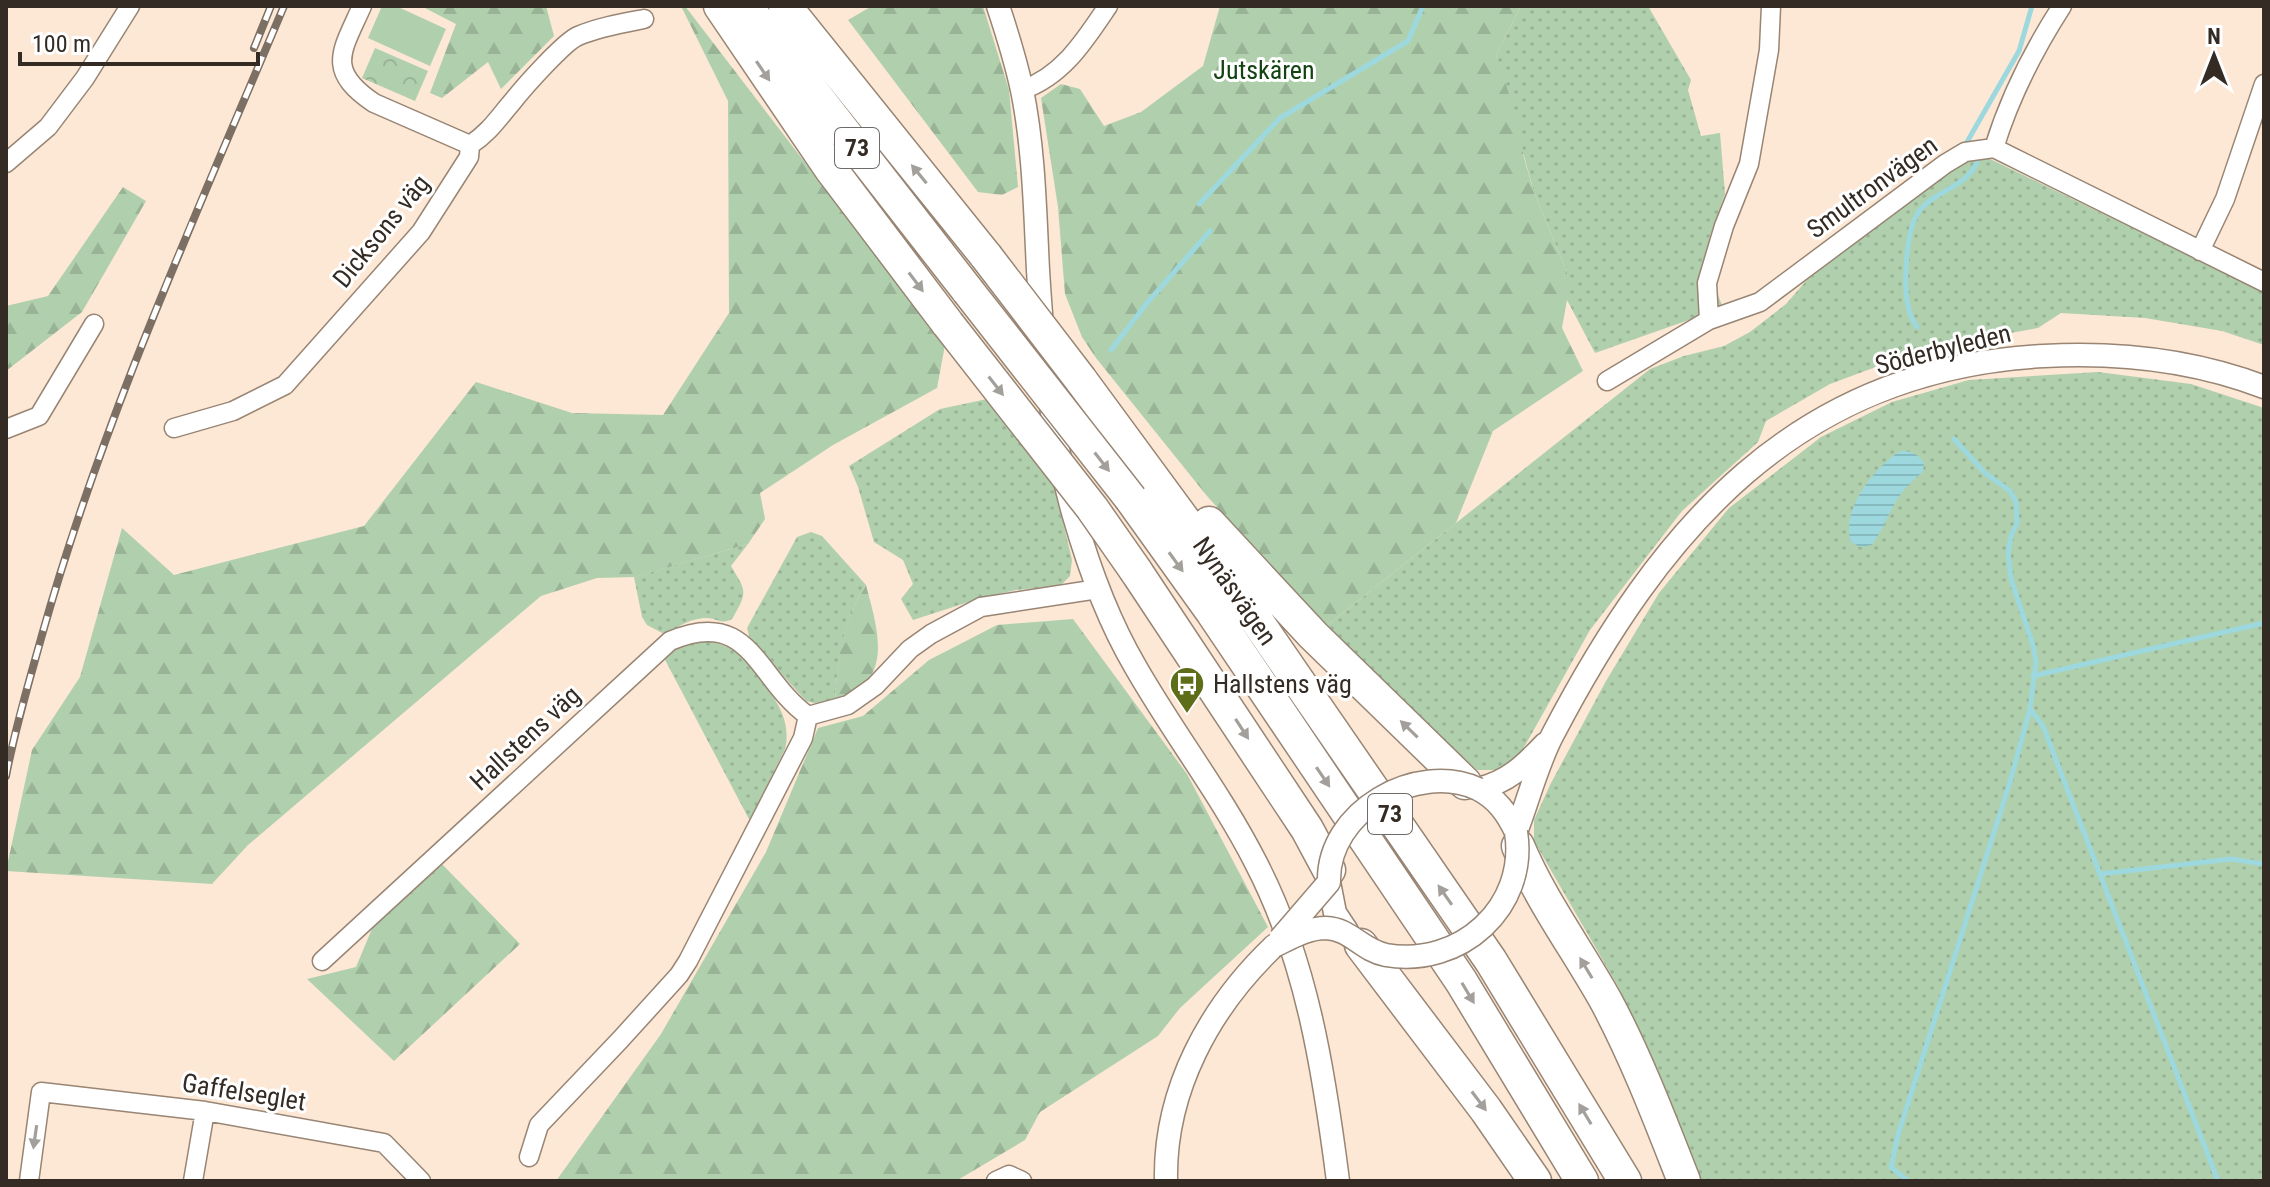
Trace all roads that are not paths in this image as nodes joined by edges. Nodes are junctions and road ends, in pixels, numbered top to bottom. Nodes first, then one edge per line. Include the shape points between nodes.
1 (130, 6) edge
2 (362, 6) edge
3 (720, 6) edge
4 (746, 6) edge
5 (785, 6) edge
6 (998, 6) edge
7 (1108, 6) edge
8 (1771, 6) edge
9 (2062, 6) edge
10 (644, 19) dead end
11 (2264, 84) edge
12 (1022, 90) junction
13 (470, 145) junction
14 (1994, 148) junction
15 (6, 163) edge
16 (2200, 251) junction
17 (2264, 282) edge
18 (1709, 320) junction
19 (94, 324) dead end
20 (1607, 381) dead end
21 (2264, 387) edge
22 (174, 428) dead end
23 (6, 429) edge
24 (1141, 454) junction
25 (1098, 589) junction
26 (808, 716) junction
27 (1551, 738) junction
28 (1472, 786) junction
29 (1517, 839) junction
30 (1329, 876) junction
31 (1354, 938) junction
32 (1274, 946) junction
33 (322, 961) dead end
34 (205, 1111) junction
35 (529, 1157) dead end
36 (29, 1181) edge
37 (193, 1181) edge
38 (421, 1181) edge
39 (996, 1181) edge
40 (1022, 1181) edge
41 (1166, 1181) edge
42 (1338, 1181) edge
43 (1535, 1181) edge
44 (1582, 1181) edge
45 (1625, 1181) edge
46 (1684, 1181) edge

1 - 15 street via 48,127
2 - 13 street via 340,54 347,79 374,103
3 -> 30 highway, bridge via 830,168 1092,508 1307,829
4 -> 44 highway, Nynäsvägen / 73, bridge via 1131,499 1212,612 1461,981
24 -> 5 highway, Nynäsvägen / 73, bridge
6 - 12 street
7 - 12 street via 1075,55
8 - 18 street via 1769,50 1749,164 1707,283
9 - 14 street via 2012,96
10 - 13 street, Dicksons väg via 575,37 485,136
11 - 16 street via 2225,199
12 - 25 street via 1058,454
13 - 22 street, Dicksons väg via 469,157 421,232 285,385 233,411
14 - 16 street
14 - 18 street, Smultronvägen via 1965,152 1945,164 1760,302
16 - 17 street
18 - 20 street, Smultronvägen
19 - 23 street via 39,416
21 - 27 street, Söderbyleden via 2143,357 2065,355 1989,362 1911,380 1837,410 1747,470 1685,530 1639,588
28 -> 24 highway via 1268,589
45 -> 24 highway, Nynäsvägen / 73 via 1491,961
25 - 26 street via 981,607 910,649 848,705
25 - 42 street via 1135,666 1239,830 1275,906 1317,1039
26 - 33 street, Hallstens väg via 744,644 729,635 690,632 670,641
26 - 35 street via 803,738 688,961 539,1125
27 - 28 street, Söderbyleden via 1512,776 1496,785
27 - 29 street, Söderbyleden
28 - 29 street via 1508,815
28 - 30 street, bridge via 1445,780 1406,786 1374,803 1341,838
29 - 31 street, bridge via 1515,877 1502,905 1457,946 1423,955 1386,955
46 -> 29 highway via 1632,1052 1528,871
30 - 31 street via 1335,913
30 - 32 street, bridge
31 - 32 street, bridge via 1316,929
31 -> 43 highway
32 - 41 street via 1213,1017 1183,1081
34 -> 36 street, Gaffelseglet via 41,1092
34 - 37 street
34 - 38 street, Gaffelseglet via 384,1143
39 - 40 street via 1009,1175

